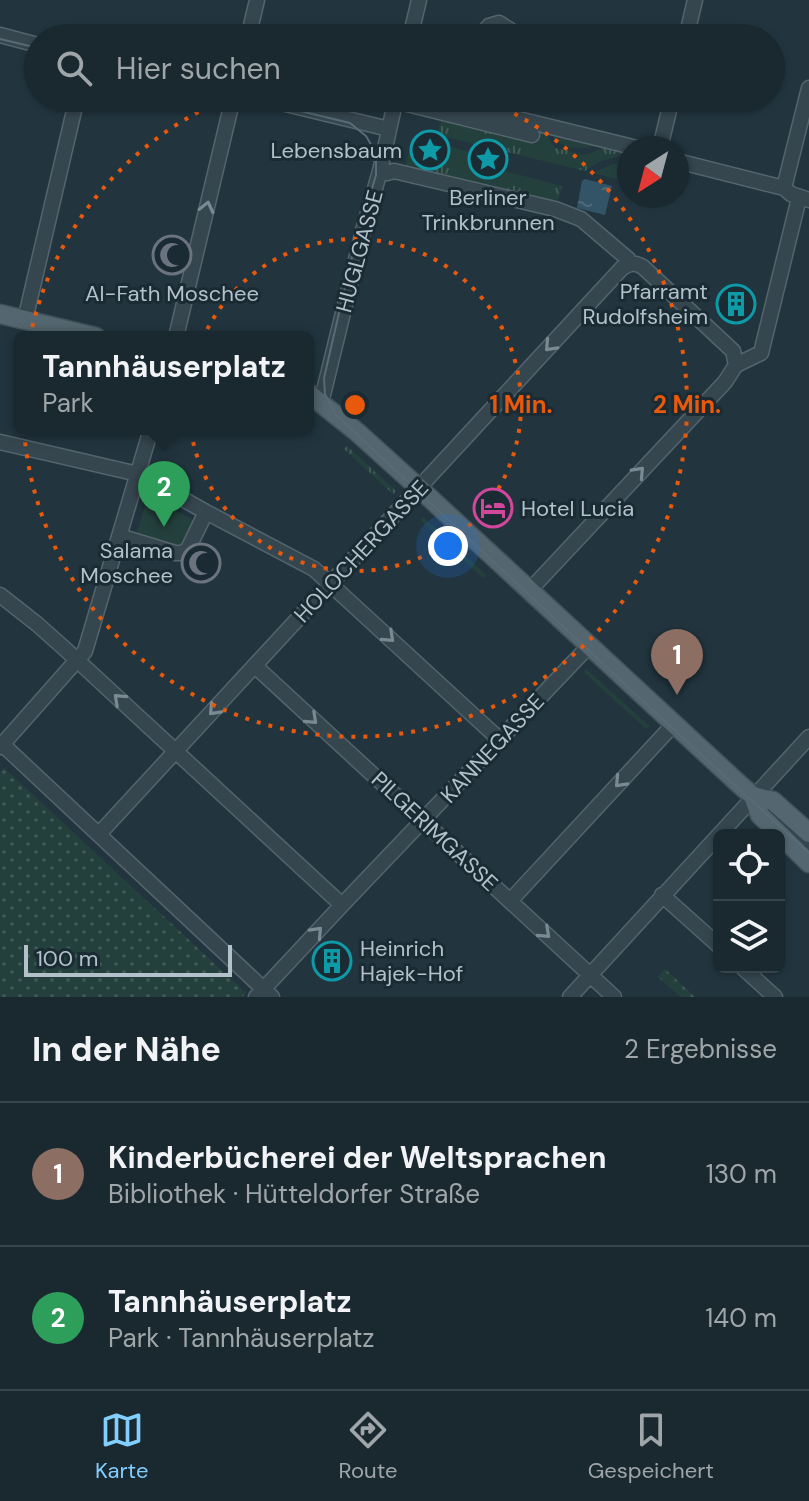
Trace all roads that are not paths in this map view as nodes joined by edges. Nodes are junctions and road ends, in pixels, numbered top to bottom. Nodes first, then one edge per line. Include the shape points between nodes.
1 (257, 0) edge
2 (419, 0) edge
3 (695, 0) edge
4 (251, 24) edge
5 (413, 24) edge
6 (689, 24) edge
7 (0, 35) edge
8 (24, 41) edge
9 (809, 88) edge
10 (74, 112) edge
11 (230, 112) edge
12 (319, 112) edge
13 (393, 112) edge
14 (442, 112) edge
15 (498, 112) edge
16 (669, 112) edge
17 (389, 129) junction
18 (532, 135) dead end
19 (663, 136) edge
20 (617, 143) edge
21 (689, 164) edge
22 (380, 171) junction
23 (784, 188) junction
24 (804, 199) edge
25 (625, 266) junction
26 (0, 314) edge
27 (25, 320) junction
28 (71, 331) edge
29 (177, 331) edge
30 (736, 365) junction
31 (314, 398) edge
32 (149, 435) edge
33 (0, 442) edge
34 (138, 474) junction
35 (419, 488) junction
36 (206, 512) junction
37 (119, 536) junction
38 (332, 584) junction
39 (529, 591) junction
40 (0, 595) edge
41 (589, 646) junction
42 (77, 660) junction
43 (255, 666) junction
44 (673, 725) junction
45 (809, 737) edge
46 (499, 739) junction
47 (1, 746) edge
48 (176, 752) junction
49 (753, 796) junction
50 (423, 820) junction
51 (809, 833) edge
52 (99, 834) junction
53 (809, 848) edge
54 (809, 863) edge
55 (662, 895) junction
56 (510, 901) junction
57 (342, 905) junction
58 (713, 941) edge
59 (749, 973) edge
60 (590, 975) junction
61 (264, 994) edge
62 (570, 997) edge
63 (614, 997) edge
64 (775, 997) edge

1 - 4 street
2 - 5 street
3 - 6 street
7 - 8 street
9 - 23 street
10 - 27 street
29 -> 11 street
12 - 17 street
13 - 17 street, HUGLGASSE
14 - 18 street
15 - 20 street
16 - 19 street
17 - 22 street, HUGLGASSE
21 - 23 street
22 - 25 street via 572,215 628,259
22 - 31 street, HUGLGASSE
23 - 24 street
24 - 30 street via 761,353
25 - 30 street via 643,267 733,351
25 -> 35 street, HOLOCHERGASSE
26 - 27 main road
27 - 28 main road
39 -> 30 street
31 - 35 main road
32 - 34 street
33 - 34 street
34 - 36 street
34 - 37 street
35 - 38 street, HOLOCHERGASSE
35 - 39 main road
36 - 37 street via 182,553
36 - 38 street via 314,569
37 - 42 street via 85,651
38 - 43 street, HOLOCHERGASSE
38 -> 46 street
39 - 41 main road
40 - 42 street
41 - 44 main road
41 - 46 street, KANNEGASSE
42 - 47 street
48 -> 42 street
43 -> 48 street, HOLOCHERGASSE
43 -> 50 street, PILGERIMGASSE
44 - 49 main road
44 -> 56 street
45 - 49 street
46 - 50 street, KANNEGASSE
47 - 52 street
48 - 52 street, HOLOCHERGASSE
48 - 57 street
49 - 51 main road via 773,801
49 - 53 street
49 - 54 main road via 760,815
49 - 55 street
50 - 56 street, PILGERIMGASSE
50 - 57 street, KANNEGASSE
52 - 61 street
55 - 58 street
55 - 60 street
56 -> 60 street, PILGERIMGASSE
61 -> 57 street, KANNEGASSE
59 - 64 street
60 - 62 street
60 - 63 street, PILGERIMGASSE

